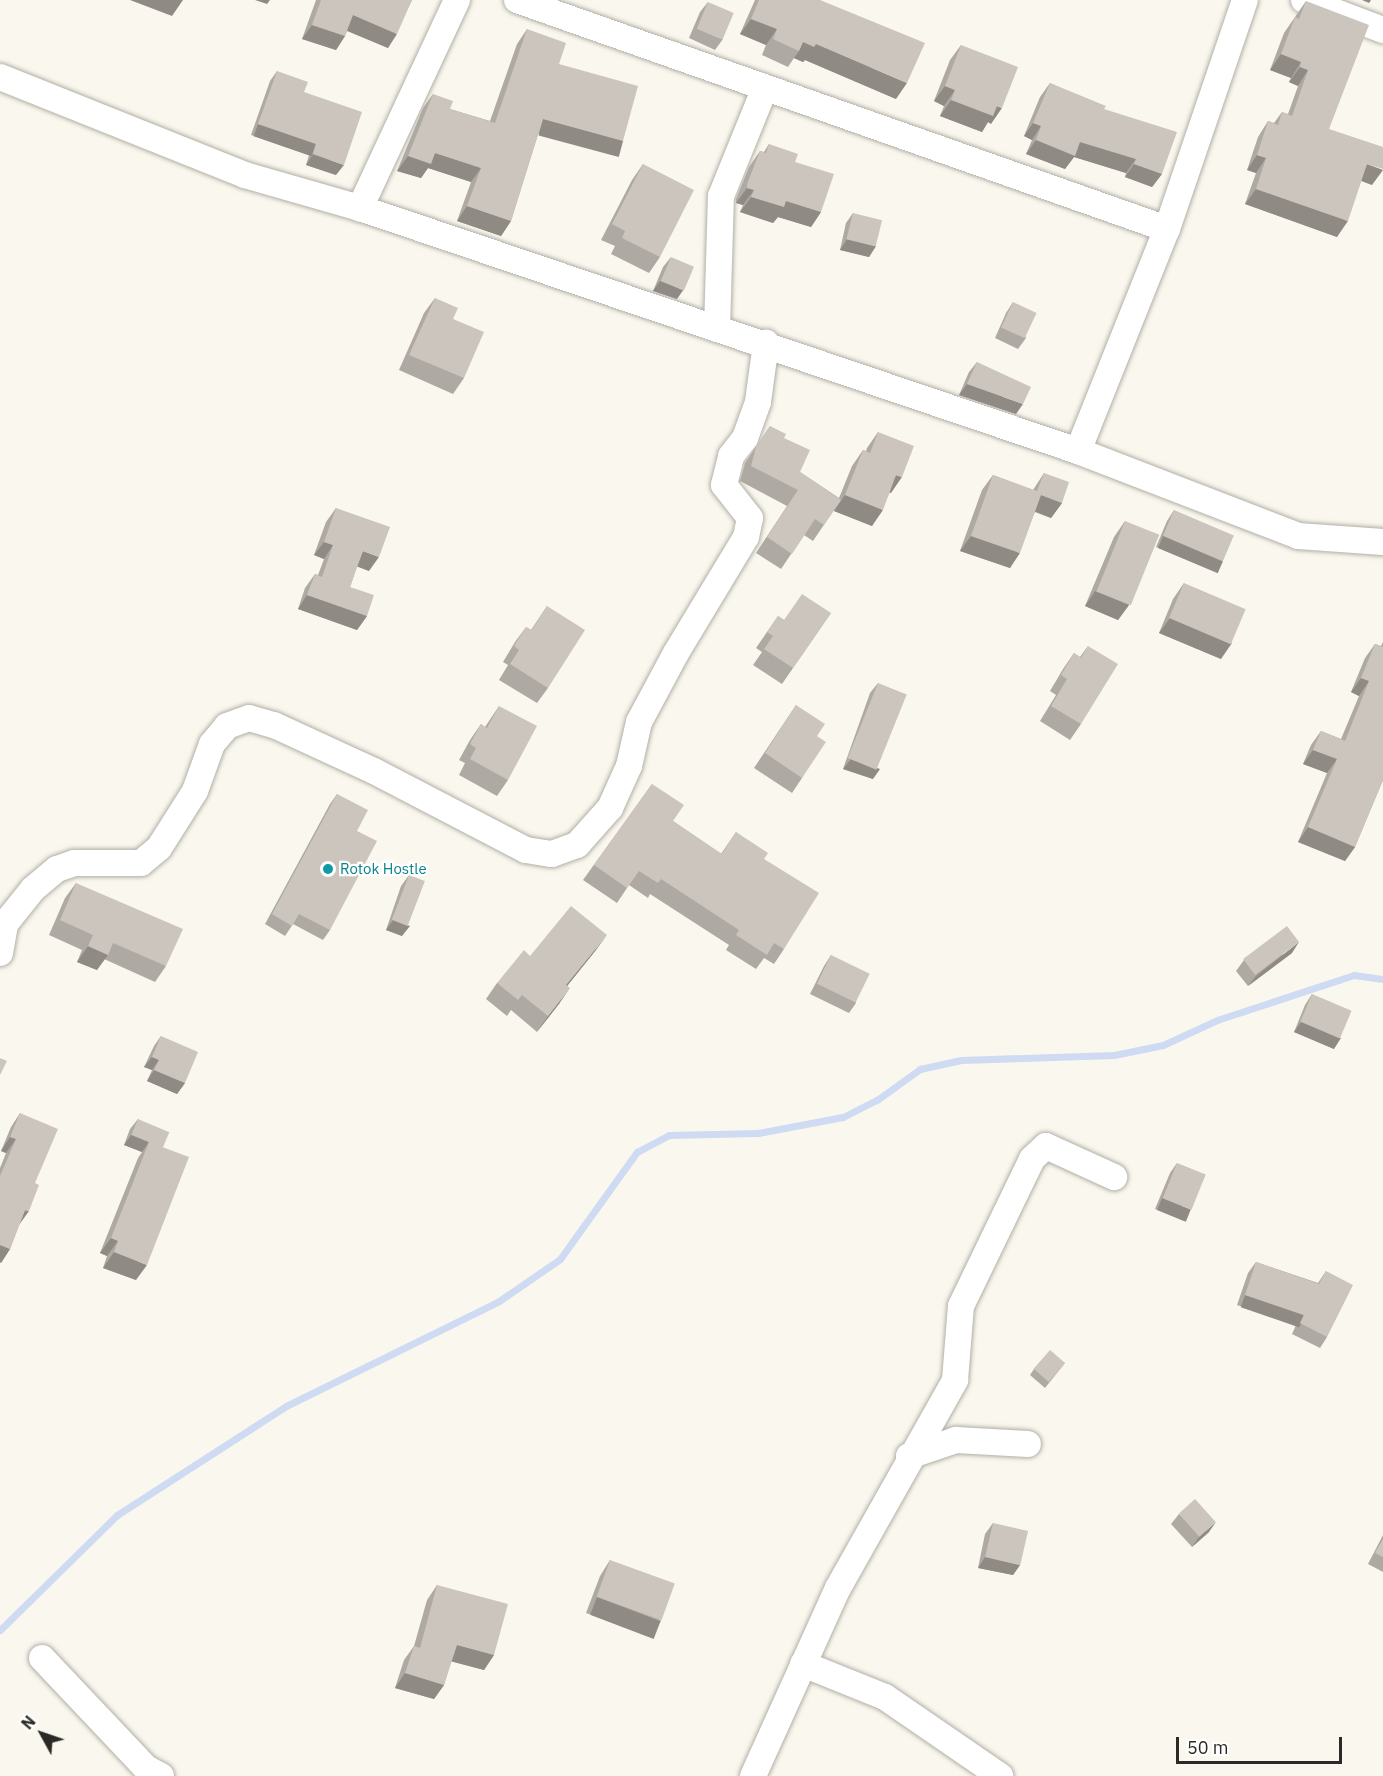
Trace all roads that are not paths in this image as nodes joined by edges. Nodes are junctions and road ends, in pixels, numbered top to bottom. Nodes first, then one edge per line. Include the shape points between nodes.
1 (457, 0) edge
2 (518, 0) edge
3 (1245, 0) edge
4 (1304, 0) edge
5 (1383, 30) edge
6 (0, 77) edge
7 (764, 90) junction
8 (360, 208) junction
9 (1167, 230) junction
10 (717, 329) junction
11 (766, 343) junction
12 (1078, 451) junction
13 (1383, 543) edge
14 (3, 923) edge
15 (0, 953) edge
16 (1114, 1177) dead end
17 (1028, 1444) dead end
18 (909, 1456) junction
19 (42, 1658) dead end
20 (803, 1664) junction
21 (161, 1776) edge
22 (753, 1776) edge
23 (1000, 1776) edge

1 - 8 street
2 - 7 street
3 - 9 street
4 - 5 street
6 - 8 street via 245,175
7 - 9 street
7 - 10 street via 721,196
8 - 10 street
9 - 12 street
10 - 11 street
11 - 12 street
11 - 14 street via 758,402 745,438 730,456 724,485 750,518 746,537 639,722 629,766 609,808 577,845 552,854 526,850 374,771 249,718 226,726 212,744 195,791 159,848 141,863 74,863 57,869
12 - 13 street via 1298,536
14 - 15 street
16 - 18 street via 1046,1146 1032,1159 961,1306 955,1380 930,1430
17 - 18 street via 956,1440
18 - 20 street via 838,1588
19 - 21 street via 146,1768
20 - 22 street
20 - 23 street via 885,1697

